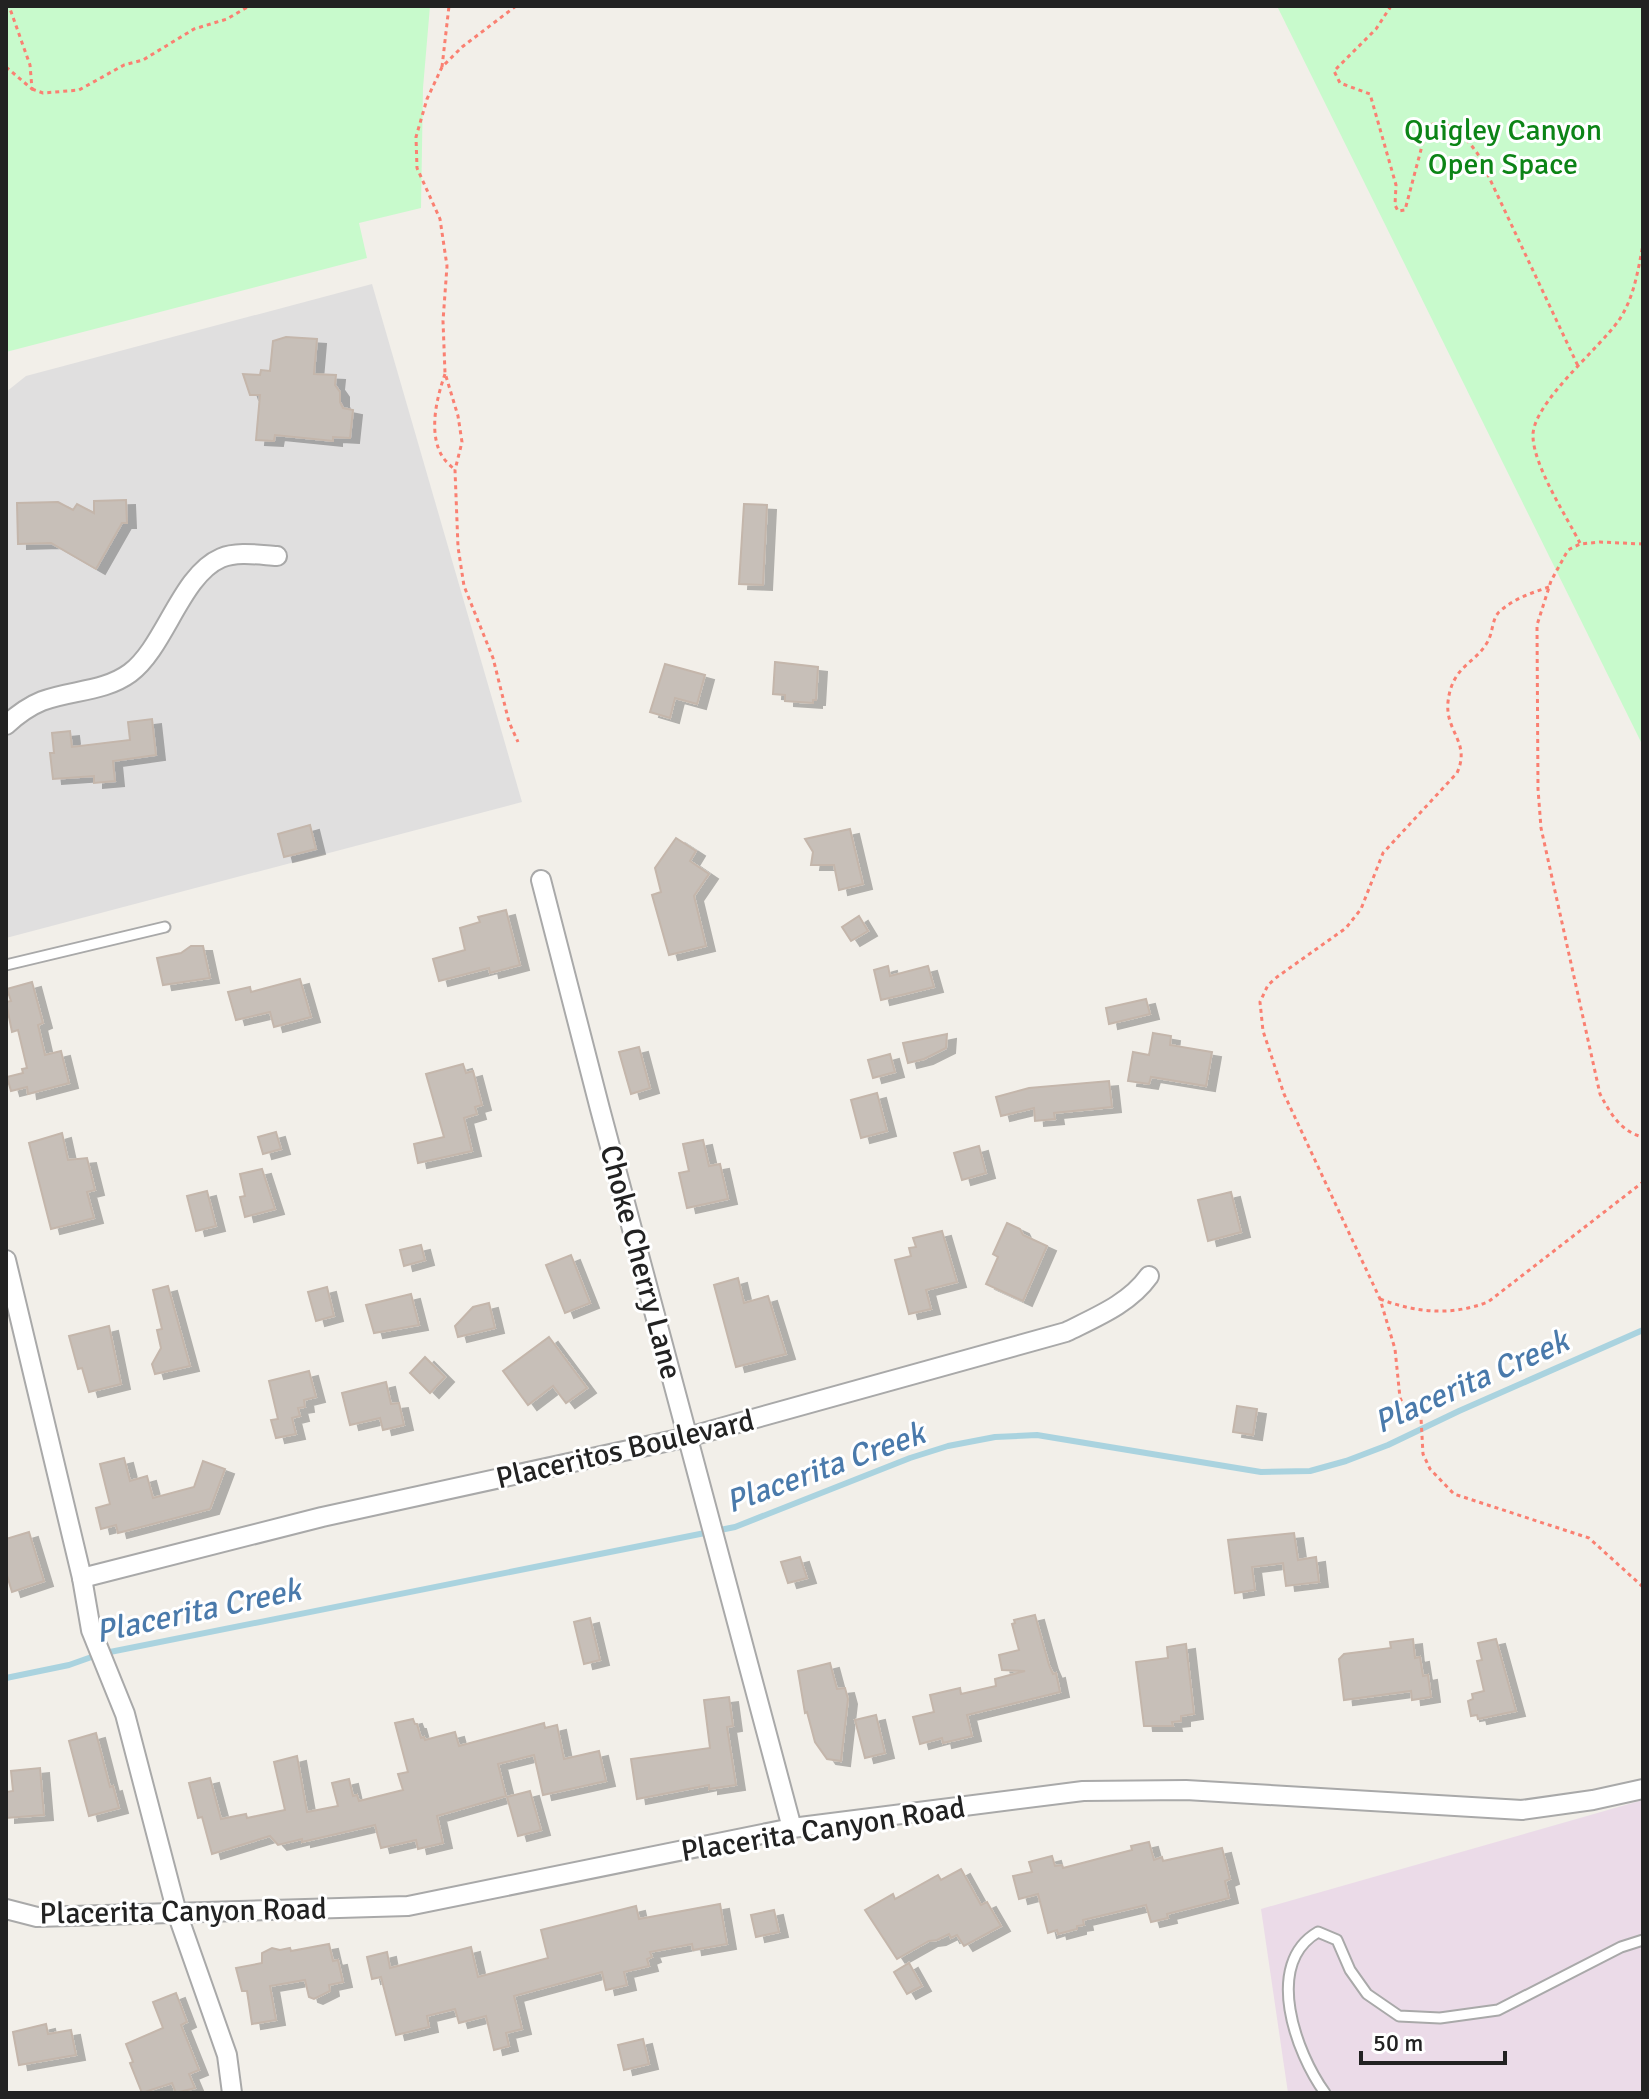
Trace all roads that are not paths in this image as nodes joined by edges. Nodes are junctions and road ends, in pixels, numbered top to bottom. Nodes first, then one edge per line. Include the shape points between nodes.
1 (277, 556) dead end
2 (6, 725) edge
3 (541, 880) dead end
4 (165, 927) dead end
5 (6, 965) edge
6 (6, 1260) edge
7 (1149, 1276) dead end
8 (688, 1437) junction
9 (82, 1578) junction
10 (1643, 1789) edge
11 (792, 1828) junction
12 (6, 1909) edge
13 (177, 1913) junction
14 (1643, 1940) edge
15 (232, 2093) edge
16 (1325, 2093) edge

1 - 2 street via 222,557 200,573 132,672 109,685 44,700
3 - 8 street, Choke Cherry Lane
4 - 5 lane
6 - 9 street
7 - 8 street, Placeritos Boulevard via 1112,1310 1066,1332
8 - 9 street, Placeritos Boulevard via 322,1517
8 - 11 street, Choke Cherry Lane
9 - 13 street via 91,1630 125,1714
10 - 11 street, Placerita Canyon Road via 1522,1810 1186,1790 1097,1790
11 - 13 street, Placerita Canyon Road via 408,1906
12 - 13 street, Placerita Canyon Road via 37,1917
13 - 15 street via 227,2055
14 - 16 lane via 1498,2010 1440,2018 1399,2016 1367,1994 1337,1940 1318,1932 1303,1941 1295,1957 1290,2018

